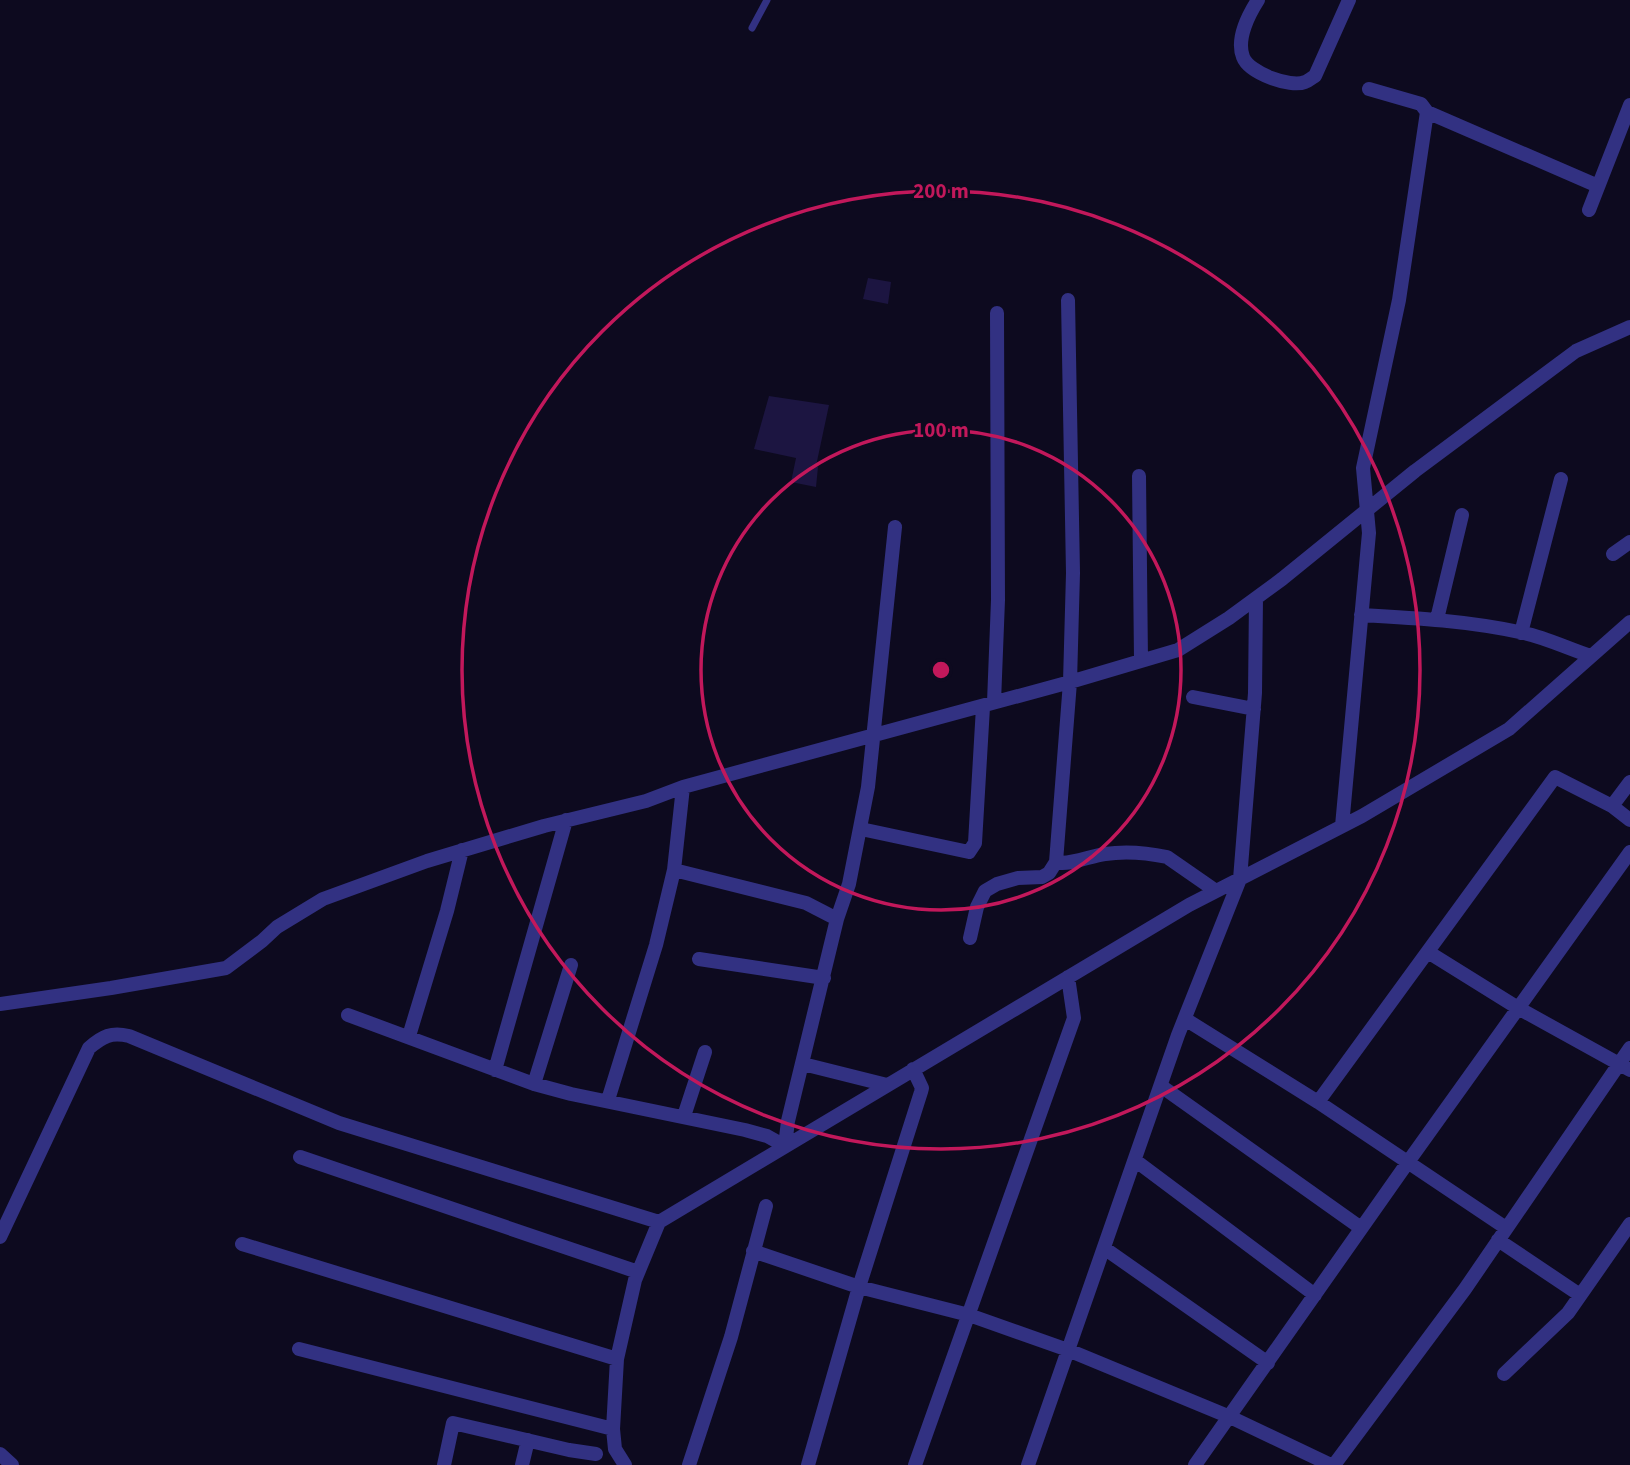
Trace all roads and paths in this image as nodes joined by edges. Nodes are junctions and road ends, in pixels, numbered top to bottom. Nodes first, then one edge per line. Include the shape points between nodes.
1 (767, 0) edge
2 (1258, 0) edge
3 (1349, 0) edge
4 (752, 28) dead end
5 (1369, 89) dead end
6 (1630, 105) edge
7 (1427, 112) junction
8 (1598, 186) junction
9 (1589, 210) dead end
10 (1068, 300) dead end
11 (997, 313) dead end
12 (1630, 327) edge
13 (1139, 476) dead end
14 (1561, 479) dead end
15 (1366, 509) junction
16 (1462, 514) dead end
17 (895, 527) dead end
18 (1630, 542) edge
19 (1613, 554) dead end
20 (1256, 598) junction
21 (1361, 615) junction
22 (1437, 620) junction
23 (1630, 622) edge
24 (1521, 632) junction
25 (1591, 656) junction
26 (1141, 660) junction
27 (1070, 682) junction
28 (1193, 698) dead end
29 (988, 704) junction
30 (1254, 709) junction
31 (871, 737) junction
32 (1630, 782) edge
33 (683, 787) junction
34 (1612, 806) junction
35 (566, 820) junction
36 (1630, 820) edge
37 (1342, 826) junction
38 (861, 829) junction
39 (462, 850) junction
40 (1630, 852) edge
41 (1056, 862) junction
42 (674, 870) junction
43 (1240, 878) junction
44 (1216, 891) junction
45 (837, 919) junction
46 (970, 938) dead end
47 (1428, 952) junction
48 (699, 959) dead end
49 (571, 965) dead end
50 (1068, 977) junction
51 (824, 978) junction
52 (0, 1004) edge
53 (1518, 1008) junction
54 (348, 1015) dead end
55 (1185, 1019) junction
56 (409, 1036) junction
57 (1630, 1048) edge
58 (705, 1052) dead end
59 (803, 1064) junction
60 (1624, 1068) edge
61 (913, 1069) junction
62 (495, 1070) junction
63 (534, 1084) junction
64 (887, 1085) junction
65 (1161, 1086) junction
66 (608, 1101) junction
67 (1318, 1102) junction
68 (684, 1116) junction
69 (785, 1146) junction
70 (300, 1157) dead end
71 (1136, 1161) junction
72 (1408, 1162) junction
73 (765, 1206) dead end
74 (659, 1222) junction
75 (1630, 1224) edge
76 (1362, 1228) junction
77 (1502, 1234) junction
78 (0, 1237) edge
79 (242, 1244) dead end
80 (1104, 1248) junction
81 (752, 1251) junction
82 (638, 1272) junction
83 (859, 1287) junction
84 (1315, 1295) junction
85 (1580, 1296) junction
86 (969, 1315) junction
87 (299, 1349) dead end
88 (1068, 1350) junction
89 (617, 1359) junction
90 (1268, 1363) junction
91 (1504, 1374) dead end
92 (1230, 1417) junction
93 (613, 1429) junction
94 (528, 1440) junction
95 (615, 1449) junction
96 (595, 1460) edge
97 (444, 1465) edge
98 (522, 1465) edge
99 (625, 1465) edge
100 (688, 1465) edge
101 (808, 1465) edge
102 (915, 1465) edge
103 (1028, 1465) edge
104 (1195, 1465) edge
105 (1333, 1465) edge

1 - 4 lane
2 - 3 street via 1242,40 1243,59 1265,75 1304,83 1314,76
5 - 7 street via 1422,104
6 - 8 street
7 - 8 street
7 - 15 street via 1399,300 1363,468
8 - 9 street
10 - 27 street via 1073,573
11 - 29 street via 998,600
12 - 15 street via 1576,351
13 - 26 street
14 - 24 street
15 - 20 street
15 - 21 street via 1369,533
16 - 22 street
17 - 31 street
18 - 19 street
20 - 26 street via 1178,650
20 - 30 street
21 - 22 street
21 - 37 street
22 - 24 street
23 - 25 street
24 - 25 street
25 - 37 street via 1509,729
26 - 27 street
27 - 29 street
27 - 41 street
28 - 30 street
29 - 31 street
29 - 38 street via 972,850
30 - 43 street
31 - 33 street
31 - 38 street
32 - 34 street
33 - 35 street
33 - 42 street
34 - 36 street
34 - 47 street via 1555,776
35 - 39 street
35 - 62 street
37 - 43 street
38 - 45 street
39 - 52 street via 323,899 276,927 226,968
39 - 56 street
40 - 53 street
41 - 44 street via 1064,865 1107,853 1157,855 1167,857
41 - 46 street via 1042,877 1018,878 985,891
42 - 45 street via 806,903
42 - 66 street
43 - 44 street
43 - 55 street
44 - 50 street
45 - 51 street
47 - 53 street
47 - 67 street
48 - 51 street
49 - 63 street
50 - 61 street
50 - 86 street via 1074,1018
51 - 59 street
53 - 60 street
53 - 72 street
54 - 56 street
55 - 65 street
55 - 67 street
56 - 62 street
57 - 60 street
58 - 68 street
59 - 64 street
59 - 69 street
60 - 77 street
61 - 64 street
61 - 83 street via 922,1088
62 - 63 street
63 - 66 street
64 - 69 street
65 - 71 street
65 - 76 street
66 - 68 street
67 - 72 street
68 - 69 street via 767,1136
69 - 74 street
70 - 82 street
71 - 80 street
71 - 84 street
72 - 76 street
72 - 77 street
73 - 81 street
74 - 78 street via 339,1123 115,1033 89,1048
74 - 82 street
75 - 85 street
76 - 84 street
77 - 85 street
77 - 105 street
79 - 89 street
80 - 88 street
80 - 90 street
81 - 83 street
81 - 100 street via 731,1337
82 - 89 street
83 - 86 street
83 - 101 street
84 - 90 street
85 - 91 street
86 - 88 street
86 - 102 street
87 - 93 street
88 - 92 street
88 - 103 street
89 - 93 street
90 - 92 street
92 - 104 street
92 - 105 street
93 - 95 street
94 - 96 street
94 - 97 street via 453,1423
94 - 98 street
95 - 96 street
95 - 99 street

